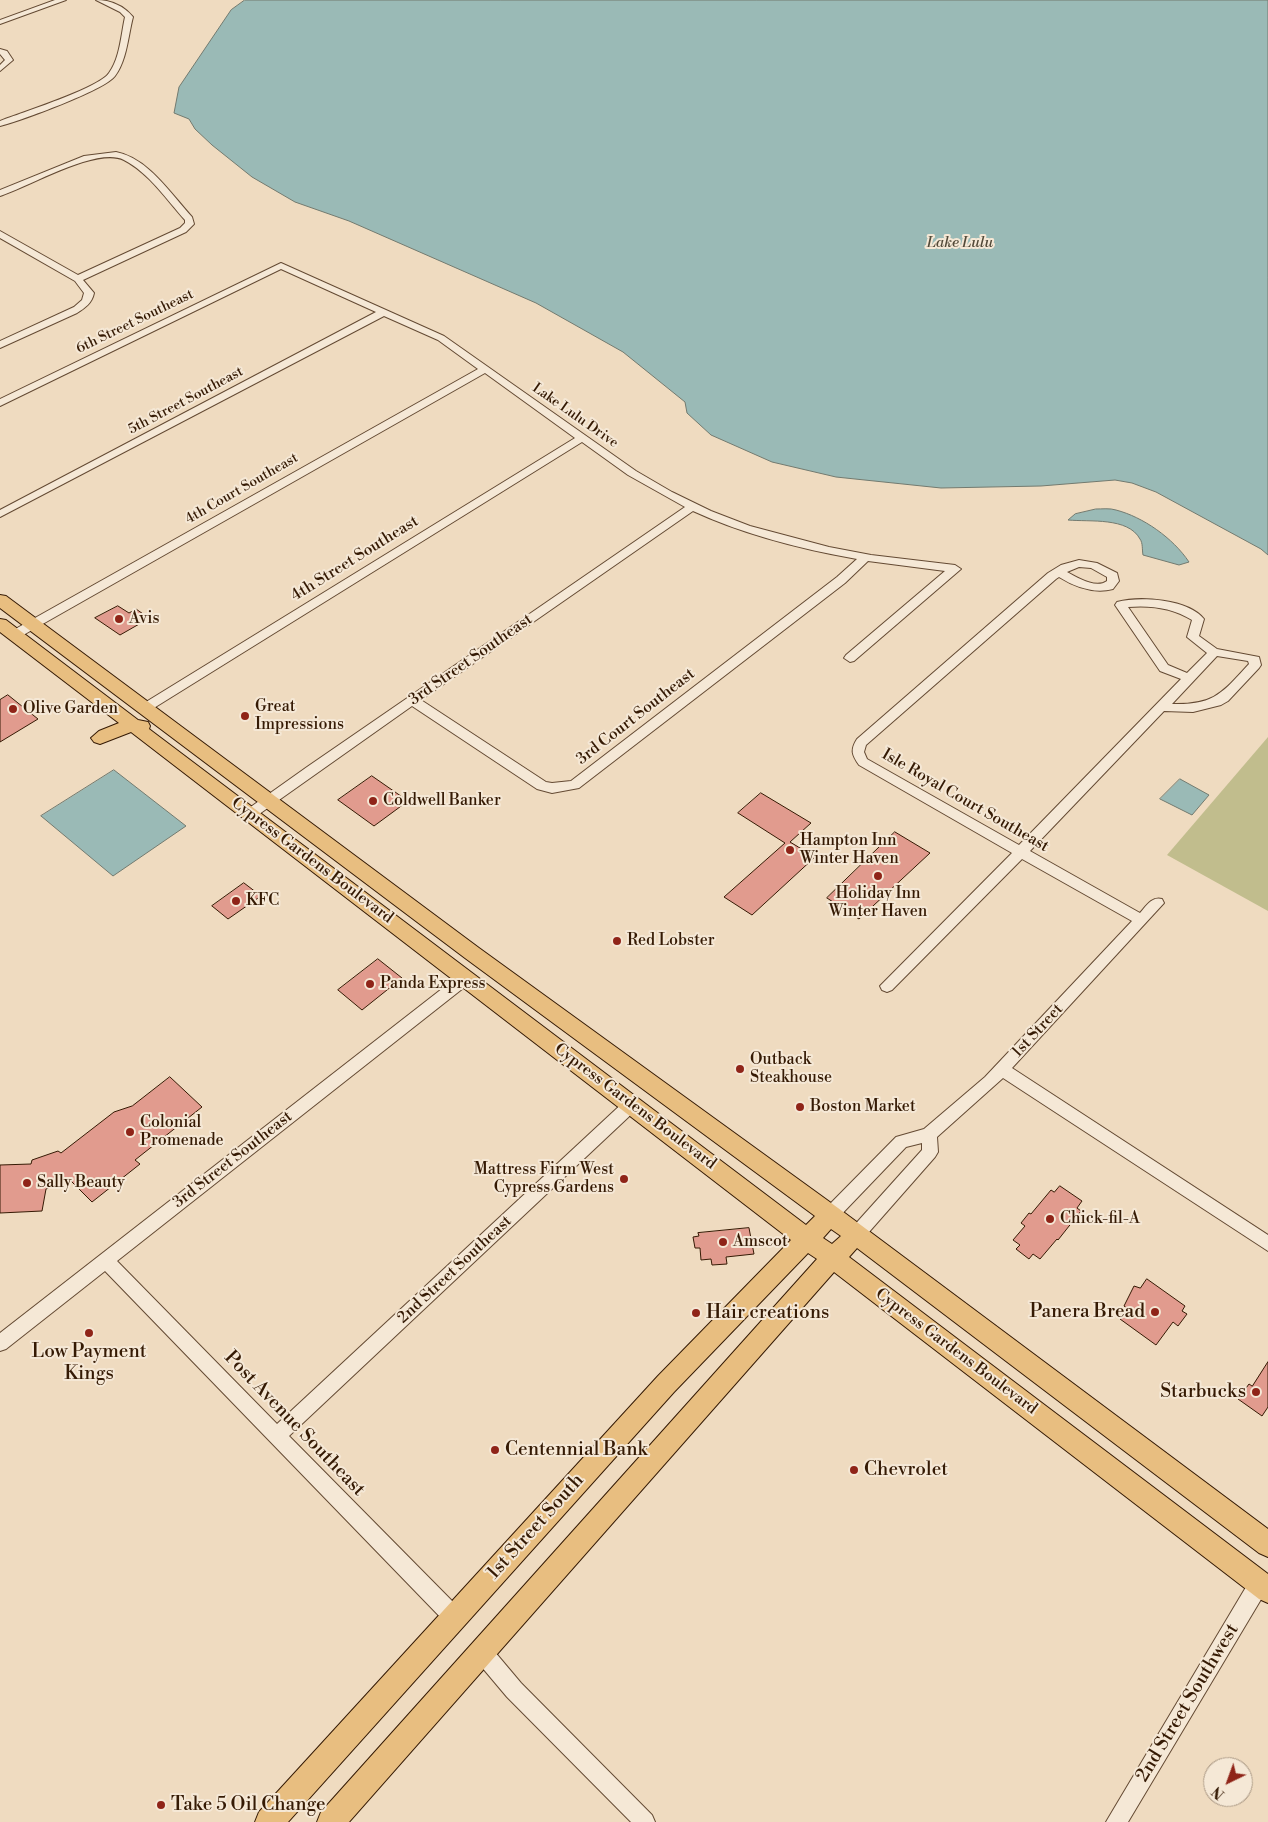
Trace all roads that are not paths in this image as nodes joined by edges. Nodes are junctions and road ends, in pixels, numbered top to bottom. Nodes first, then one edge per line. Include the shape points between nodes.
1 (39, 0) edge
2 (62, 0) edge
3 (100, 0) edge
4 (49, 4) junction
5 (0, 22) edge
6 (0, 51) edge
7 (0, 69) edge
8 (0, 124) edge
9 (0, 193) edge
10 (0, 234) edge
11 (281, 266) joint
12 (78, 279) junction
13 (384, 312) junction
14 (0, 345) edge
15 (485, 369) junction
16 (0, 403) edge
17 (582, 438) junction
18 (692, 506) junction
19 (0, 514) edge
20 (865, 558) junction
21 (1059, 572) dead end
22 (0, 600) edge
23 (0, 624) edge
24 (32, 624) junction
25 (14, 635) junction
26 (1214, 652) junction
27 (850, 658) dead end
28 (1189, 678) junction
29 (80, 685) junction
30 (412, 700) junction
31 (1161, 707) junction
32 (145, 708) junction
33 (133, 726) junction
34 (100, 738) dead end
35 (203, 752) junction
36 (269, 801) junction
37 (250, 814) junction
38 (1020, 852) junction
39 (1157, 903) dead end
40 (1144, 917) junction
41 (466, 978) junction
42 (887, 986) dead end
43 (572, 1026) junction
44 (548, 1040) junction
45 (1002, 1069) junction
46 (645, 1081) junction
47 (632, 1104) junction
48 (929, 1134) junction
49 (830, 1215) junction
50 (856, 1235) junction
51 (808, 1239) junction
52 (1268, 1244) edge
53 (833, 1258) junction
54 (105, 1260) junction
55 (0, 1343) edge
56 (277, 1436) junction
57 (1268, 1544) edge
58 (1264, 1587) edge
59 (454, 1617) junction
60 (482, 1652) junction
61 (269, 1822) edge
62 (332, 1822) edge
63 (645, 1822) edge
64 (1116, 1822) edge

1 - 4 street
2 - 4 street
3 - 8 street via 123,10 129,17 112,74 92,88
4 - 5 street
6 - 7 street via 9,60
9 - 12 street via 86,158 122,156 134,162 189,219 190,224 183,230
10 - 12 street
11 - 13 street, Lake Lulu Drive
11 - 16 street, 6th Street Southeast
12 - 14 street via 89,293 80,308
13 - 15 street, Lake Lulu Drive via 442,338
13 - 19 street, 5th Street Southeast
15 - 17 street, Lake Lulu Drive
15 - 24 street, 4th Court Southeast
17 - 18 street, Lake Lulu Drive via 653,487
17 - 32 street, 4th Street Southeast
18 - 20 street, Lake Lulu Drive via 757,531
18 - 30 street, 3rd Street Southeast
20 - 27 street via 955,569
20 - 30 street, 3rd Court Southeast via 841,580 574,785 542,786
21 - 38 street, Isle Royal Court Southeast via 861,742 857,749 857,755 863,762
22 - 24 main road, Cypress Gardens Boulevard
23 - 25 main road, Cypress Gardens Boulevard
24 - 25 street, 4th Court Southeast
24 - 32 main road, Cypress Gardens Boulevard
25 - 29 main road, Cypress Gardens Boulevard
26 - 28 street
26 - 28 street via 1193,637 1198,619 1190,612 1154,604 1132,602 1121,605 1164,668
26 - 31 street via 1251,658 1256,662 1218,701 1180,709
28 - 31 street
29 - 32 main road
29 - 33 main road, Cypress Gardens Boulevard
30 - 36 street, 3rd Street Southeast
31 - 38 street
32 - 35 main road, Cypress Gardens Boulevard
33 - 34 main road via 111,731
33 - 35 main road via 150,726
33 - 37 main road, Cypress Gardens Boulevard
35 - 36 main road, Cypress Gardens Boulevard
36 - 37 street, 3rd Street Southeast
36 - 43 main road, Cypress Gardens Boulevard
37 - 41 main road, Cypress Gardens Boulevard
38 - 40 street, Isle Royal Court Southeast
38 - 42 street
39 - 40 street
40 - 45 street, 1st Street
41 - 43 main road via 491,986 566,1027
41 - 44 main road, Cypress Gardens Boulevard
41 - 54 street, 3rd Street Southeast
43 - 46 main road, Cypress Gardens Boulevard
44 - 46 main road via 566,1044 627,1085
44 - 47 main road, Cypress Gardens Boulevard
45 - 48 street, 1st Street
45 - 52 street
46 - 49 main road, Cypress Gardens Boulevard
47 - 51 main road, Cypress Gardens Boulevard
47 - 56 street, 2nd Street Southeast
48 - 49 street, 1st Street via 901,1142
48 - 50 street via 930,1152
49 - 50 main road, Cypress Gardens Boulevard
49 - 51 main road, 1st Street South
50 - 53 main road
50 - 57 main road, Cypress Gardens Boulevard
51 - 53 main road, Cypress Gardens Boulevard
51 - 59 main road, 1st Street South via 672,1378
53 - 58 main road, Cypress Gardens Boulevard
53 - 60 main road
54 - 55 street, 3rd Street Southeast
54 - 56 street, Post Avenue Southeast
56 - 59 street, Post Avenue Southeast
58 - 64 street, 2nd Street Southwest
59 - 61 main road, 1st Street South
60 - 62 main road
60 - 63 street via 514,1690

